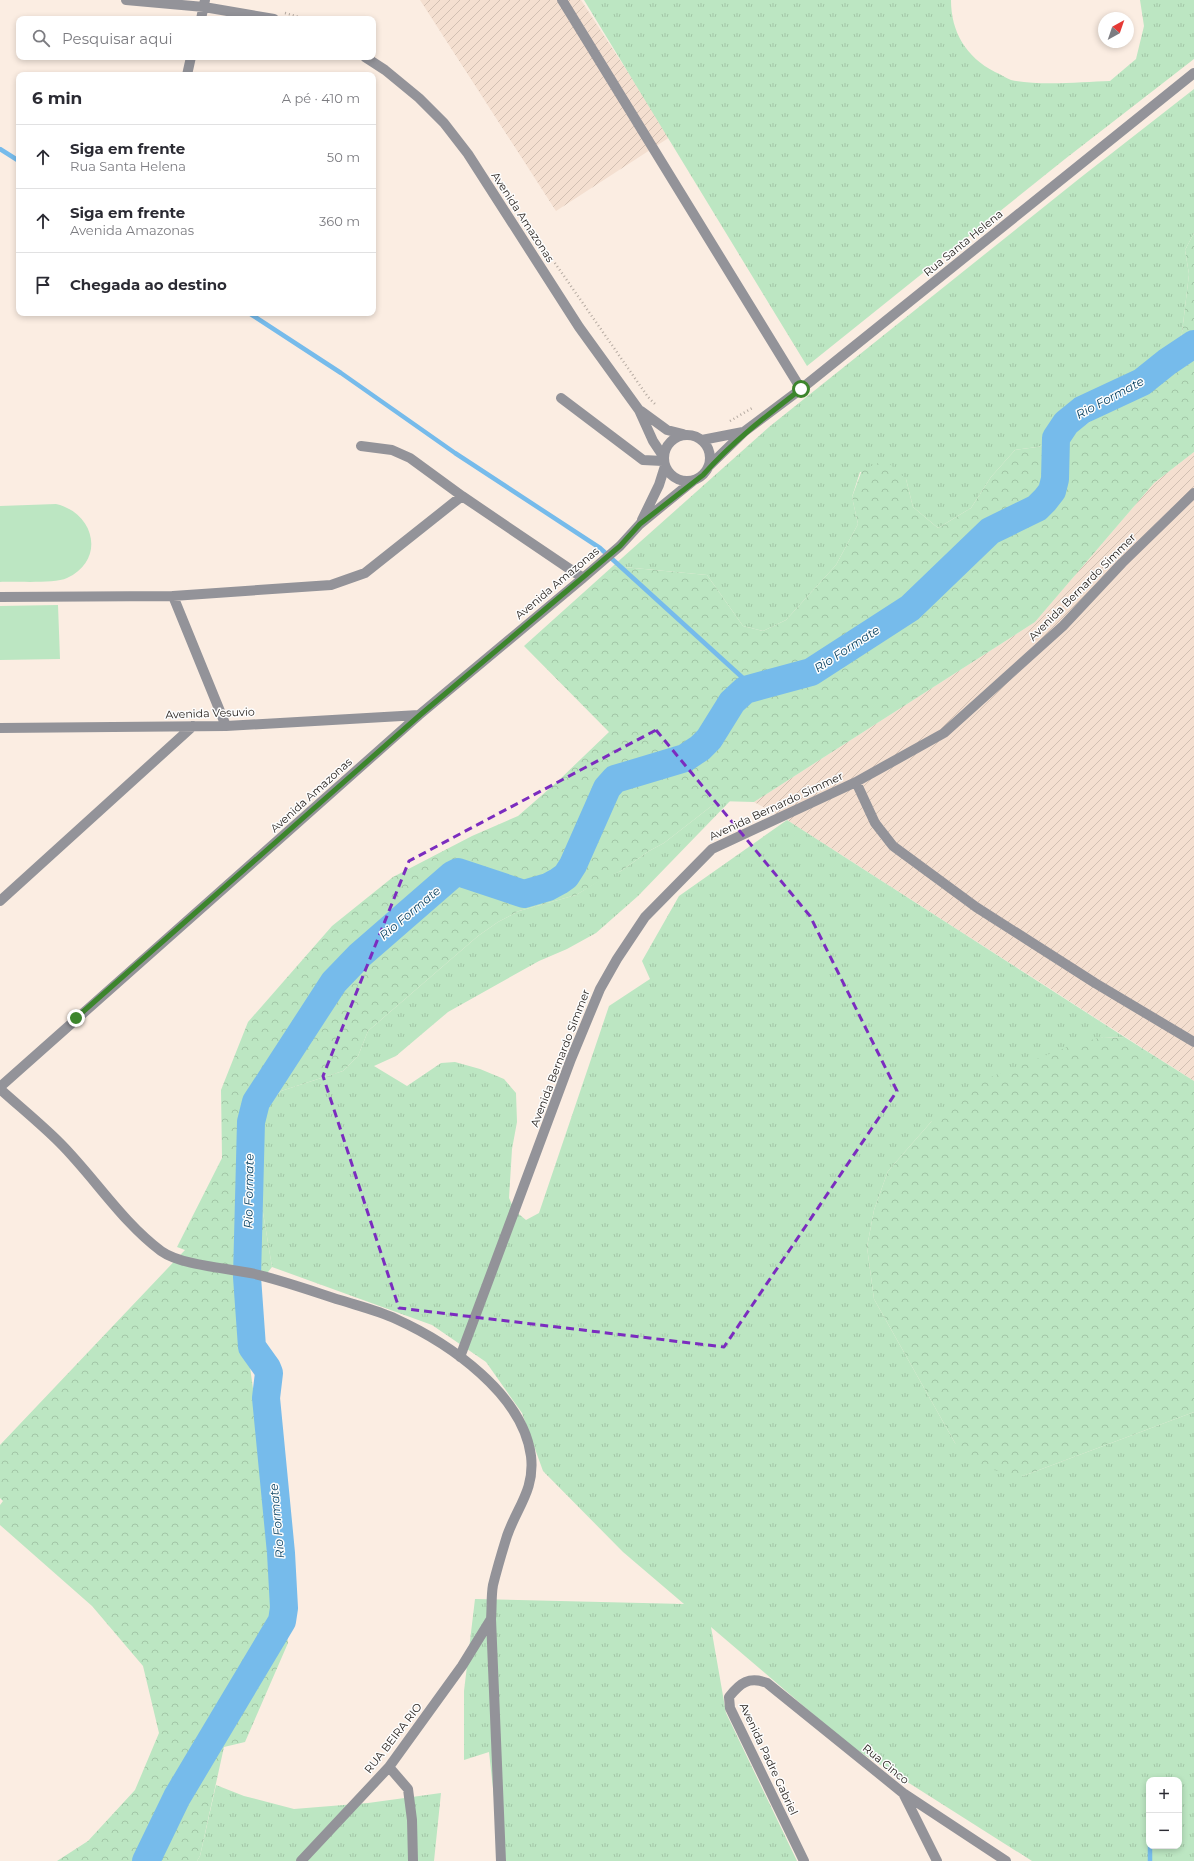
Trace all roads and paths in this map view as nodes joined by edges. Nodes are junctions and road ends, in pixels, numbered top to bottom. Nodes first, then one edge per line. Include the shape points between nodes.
1 (126, 0) edge
2 (562, 0) edge
3 (204, 3) edge
4 (201, 16) edge
5 (261, 16) edge
6 (190, 60) edge
7 (370, 60) edge
8 (188, 72) edge
9 (1194, 72) edge
10 (545, 248) dead end
11 (801, 389) junction
12 (561, 398) dead end
13 (657, 406) dead end
14 (756, 406) dead end
15 (639, 410) junction
16 (725, 424) dead end
17 (745, 431) junction
18 (683, 434) junction
19 (702, 440) junction
20 (361, 446) dead end
21 (664, 461) junction
22 (708, 467) junction
23 (694, 480) junction
24 (1194, 493) edge
25 (462, 496) junction
26 (640, 524) junction
27 (583, 578) junction
28 (173, 596) junction
29 (0, 597) edge
30 (420, 715) junction
31 (193, 726) junction
32 (226, 726) junction
33 (0, 728) edge
34 (856, 782) junction
35 (0, 901) edge
36 (1194, 1042) edge
37 (0, 1088) edge
38 (460, 1357) junction
39 (491, 1619) junction
40 (757, 1679) joint
41 (389, 1767) junction
42 (903, 1793) junction
43 (301, 1861) edge
44 (413, 1861) edge
45 (501, 1861) edge
46 (804, 1861) edge
47 (937, 1861) edge
48 (1006, 1861) edge

1 - 3 street
2 - 11 street
3 - 4 street
3 - 5 street
6 - 8 street
7 - 15 street, Avenida Amazonas via 419,98 444,123 468,154 579,327
9 - 11 street, Rua Santa Helena
10 - 13 path via 648,397
11 - 17 street, Rua Santa Helena
12 - 21 street via 643,460
14 - 16 path
15 - 18 street, Avenida Amazonas via 668,430
15 - 21 street, Avenida Amazonas
17 - 19 street, Rua Santa Helena
17 - 22 street, Rua Santa Helena
18 - 19 street via 691,434
18 - 21 street via 669,442
19 - 22 street via 710,452
20 - 25 street via 392,450 410,458
21 - 23 street via 669,473 677,479
21 - 26 street, Avenida Amazonas via 659,485
22 - 23 street via 703,475
23 - 26 street, Avenida Amazonas
24 - 34 street, Avenida Bernardo Simmer via 1062,626 944,733
25 - 27 street
25 - 28 street via 365,573 330,585
26 - 27 street, Avenida Amazonas via 620,546
27 - 30 street, Avenida Amazonas
28 - 29 street
28 - 32 street
30 - 32 street, Avenida Vesuvio
30 - 37 street, Avenida Amazonas
31 - 32 street, Avenida Vesuvio
31 - 33 street, Avenida Vesuvio
31 - 35 street
34 - 36 street via 875,823 893,846 976,907
34 - 38 street, Avenida Bernardo Simmer via 712,849 645,917 600,989 571,1059
37 - 38 street via 60,1143 136,1228 162,1252 187,1262 273,1278 395,1318
38 - 39 street via 489,1381 511,1408 525,1435 531,1456 530,1482 523,1504 508,1534 493,1587
39 - 41 street, RUA BEIRA RIO via 462,1666
39 - 45 street
40 - 42 street, Rua Cinco via 767,1683
40 - 46 street, Avenida Padre Gabriel via 736,1688 729,1697 730,1708
41 - 43 street, RUA BEIRA RIO
41 - 44 street via 408,1789
42 - 47 street
42 - 48 street, Rua Cinco

